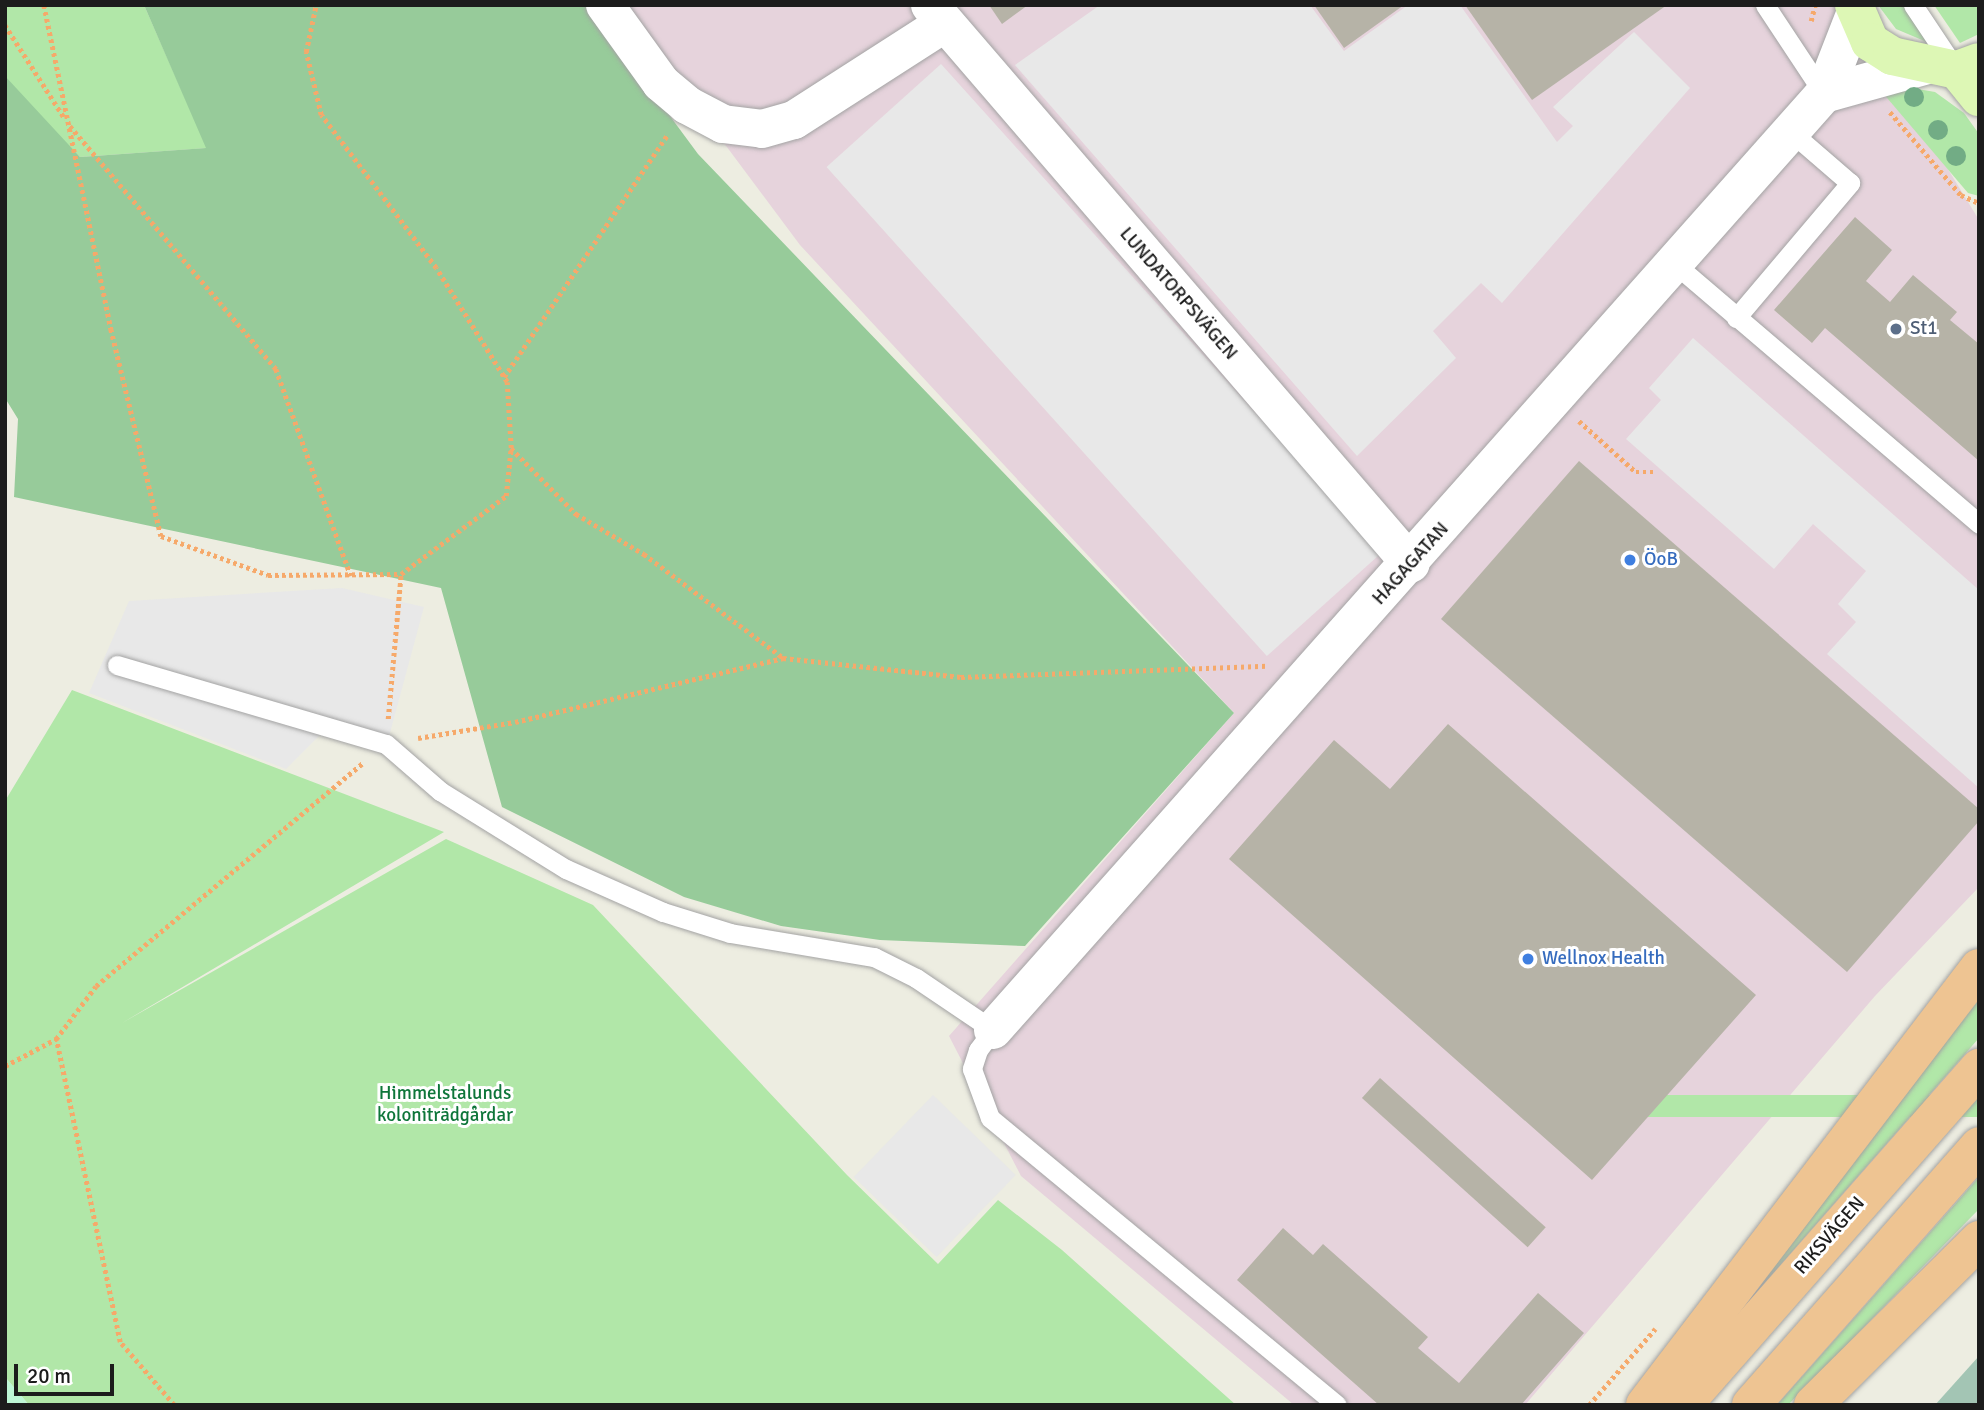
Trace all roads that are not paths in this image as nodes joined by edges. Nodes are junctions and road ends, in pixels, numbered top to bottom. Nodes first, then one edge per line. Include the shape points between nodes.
1 (605, 5) edge
2 (1765, 5) edge
3 (1913, 5) edge
4 (1855, 9) edge
5 (938, 14) edge
6 (1959, 74) edge
7 (1824, 94) junction
8 (1791, 132) junction
9 (1675, 264) junction
10 (1736, 318) junction
11 (1979, 524) edge
12 (1411, 564) junction
13 (117, 666) dead end
14 (1979, 968) edge
15 (993, 1030) junction
16 (1979, 1068) edge
17 (1979, 1146) edge
18 (1979, 1240) edge
19 (1337, 1405) edge
20 (1645, 1405) edge
21 (1683, 1405) edge
22 (1751, 1405) edge
23 (1813, 1405) edge

1 - 5 street, LUNDATORPSVÄGEN via 661,83 687,105 723,124 762,129 794,120
2 - 7 lane
3 - 6 lane
4 - 6 main road via 1870,42 1892,56
4 - 7 street, HAGAGATAN
5 - 12 street, LUNDATORPSVÄGEN
6 - 7 street
7 - 8 street, HAGAGATAN
8 - 9 street, HAGAGATAN
8 - 10 lane via 1850,183
9 - 10 lane
9 - 12 street, HAGAGATAN
10 - 11 lane
12 - 15 street, HAGAGATAN
13 - 15 lane via 386,744 440,791 566,869 663,912 730,933 874,957 916,978
14 - 20 highway
15 - 19 lane via 972,1069 990,1118
16 - 21 highway, RIKSVÄGEN
17 - 22 highway
18 - 23 highway

